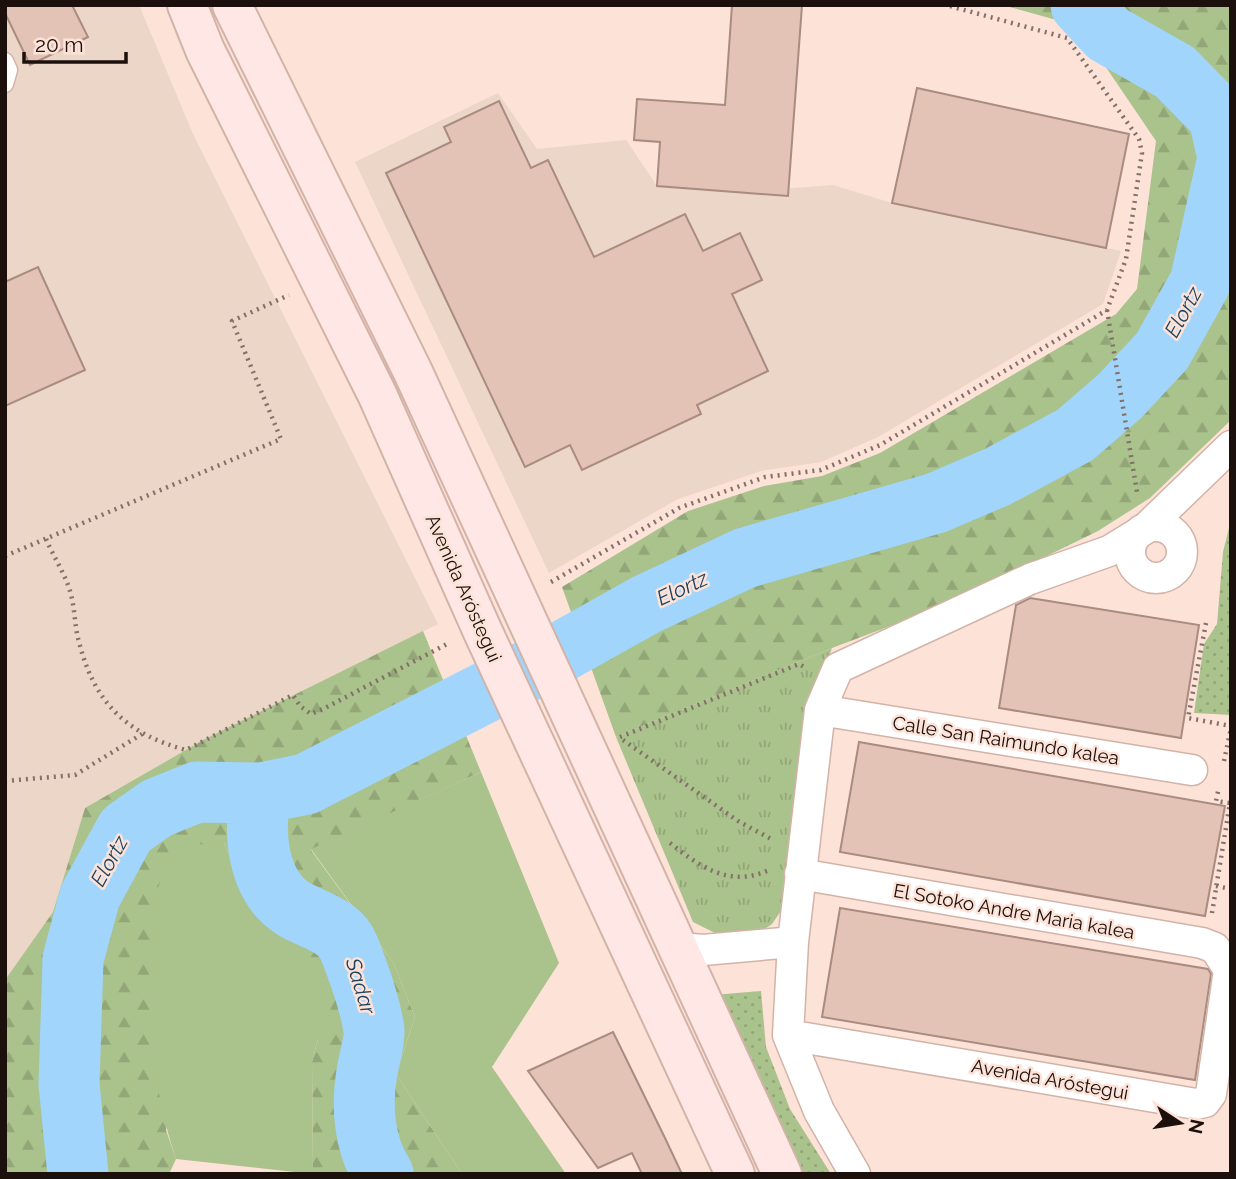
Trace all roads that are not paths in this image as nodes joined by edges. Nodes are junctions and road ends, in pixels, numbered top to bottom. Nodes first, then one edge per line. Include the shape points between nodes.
1 (187, 5) edge
2 (232, 5) edge
3 (5, 61) edge
4 (5, 84) edge
5 (1231, 446) edge
6 (1201, 477) junction
7 (1144, 529) junction
8 (1179, 541) junction
9 (1079, 562) junction
10 (1149, 577) junction
11 (820, 710) junction
12 (1207, 773) road end
13 (788, 868) junction
14 (793, 942) junction
15 (680, 948) junction
16 (1223, 957) joint
17 (789, 1035) junction
18 (735, 1174) edge
19 (782, 1174) edge
20 (855, 1174) edge

1 - 18 main road, Avenida Aróstegui via 205,50 377,394
2 - 15 main road via 413,372
3 - 4 lane via 9,70
5 - 6 street
6 - 7 street
6 - 8 street
7 - 8 street via 1161,527
7 - 9 street via 1109,551
7 - 10 street via 1132,542 1130,559
8 - 10 street via 1181,557 1173,571
9 - 10 street
9 - 11 street via 1030,579 838,668
11 - 12 street, Calle San Raimundo kalea
11 - 13 street
13 - 14 street
13 - 16 street, El Sotoko Andre Maria kalea via 1202,943
14 - 15 street
14 - 17 street
15 - 19 main road
16 - 17 street, Avenida Aróstegui via 1229,970 1211,1094 1195,1109 921,1064
17 - 20 street via 819,1111

